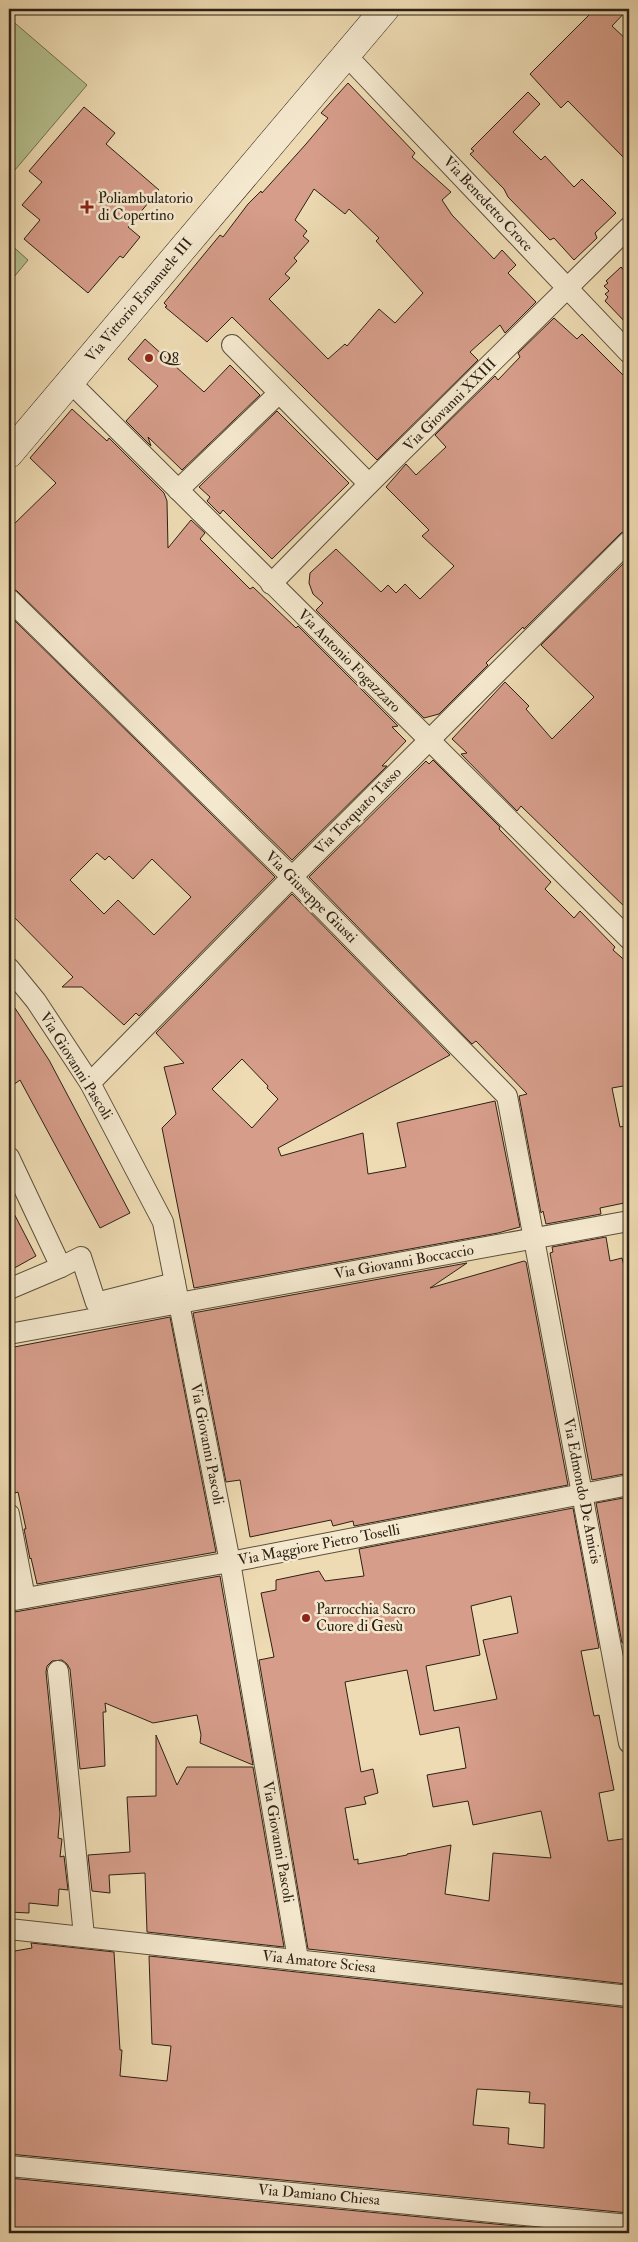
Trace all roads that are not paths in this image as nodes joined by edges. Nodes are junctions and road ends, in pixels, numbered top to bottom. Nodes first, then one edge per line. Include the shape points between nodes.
1 (385, 9) edge
2 (346, 54) junction
3 (629, 227) edge
4 (568, 289) junction
5 (232, 344) dead end
6 (629, 353) edge
7 (70, 382) junction
8 (279, 393) junction
9 (9, 454) edge
10 (369, 484) junction
11 (178, 490) junction
12 (629, 541) edge
13 (271, 584) junction
14 (9, 599) edge
15 (429, 740) junction
16 (292, 877) junction
17 (629, 939) edge
18 (9, 968) edge
19 (90, 1083) junction
20 (9, 1157) edge
21 (629, 1221) edge
22 (534, 1239) junction
23 (61, 1267) junction
24 (175, 1283) junction
25 (9, 1289) edge
26 (180, 1303) junction
27 (9, 1334) edge
28 (629, 1485) edge
29 (583, 1494) junction
30 (9, 1514) edge
31 (230, 1562) junction
32 (17, 1600) edge
33 (58, 1671) dead end
34 (629, 1743) edge
35 (9, 1929) edge
36 (84, 1936) junction
37 (298, 1960) junction
38 (629, 1996) edge
39 (9, 2166) edge
40 (629, 2225) edge

1 - 2 street, Via Vittorio Emanuele III
2 - 4 street, Via Benedetto Croce
2 - 7 street, Via Vittorio Emanuele III
3 - 4 street, Via Giovanni XXIII
4 - 6 street, Via Benedetto Croce
4 - 10 street, Via Giovanni XXIII
5 - 8 street
7 - 9 street, Via Vittorio Emanuele III
7 - 11 street, Via Antonio Fogazzaro
8 - 10 street
8 - 11 street
10 - 13 street, Via Giovanni XXIII
11 - 13 street, Via Antonio Fogazzaro
12 - 15 street, Via Torquato Tasso
13 - 15 street, Via Antonio Fogazzaro
14 - 16 street, Via Giuseppe Giusti
15 - 16 street, Via Torquato Tasso
15 - 17 street, Via Antonio Fogazzaro
16 - 19 street, Via Torquato Tasso
16 - 22 street, Via Giuseppe Giusti via 507,1096
18 - 19 street, Via Giovanni Pascoli via 36,1001
19 - 24 street, Via Giovanni Pascoli via 163,1222
20 - 23 street
21 - 22 street, Via Giovanni Boccaccio
22 - 26 street, Via Giovanni Boccaccio
22 - 29 street, Via Edmondo De Amicis
23 - 24 street via 81,1257 96,1303
23 - 25 street
24 - 26 street, Via Giovanni Pascoli
26 - 27 street, Via Giovanni Boccaccio
26 - 31 street, Via Giovanni Pascoli
28 - 29 street, Via Maggiore Pietro Toselli
29 - 31 street, Via Maggiore Pietro Toselli
29 - 34 street, Via Edmondo De Amicis
30 - 32 street
31 - 32 street, Via Maggiore Pietro Toselli
31 - 37 street, Via Giovanni Pascoli
33 - 36 street
35 - 36 street, Via Amatore Sciesa
36 - 37 street, Via Amatore Sciesa
37 - 38 street, Via Amatore Sciesa
39 - 40 street, Via Damiano Chiesa

